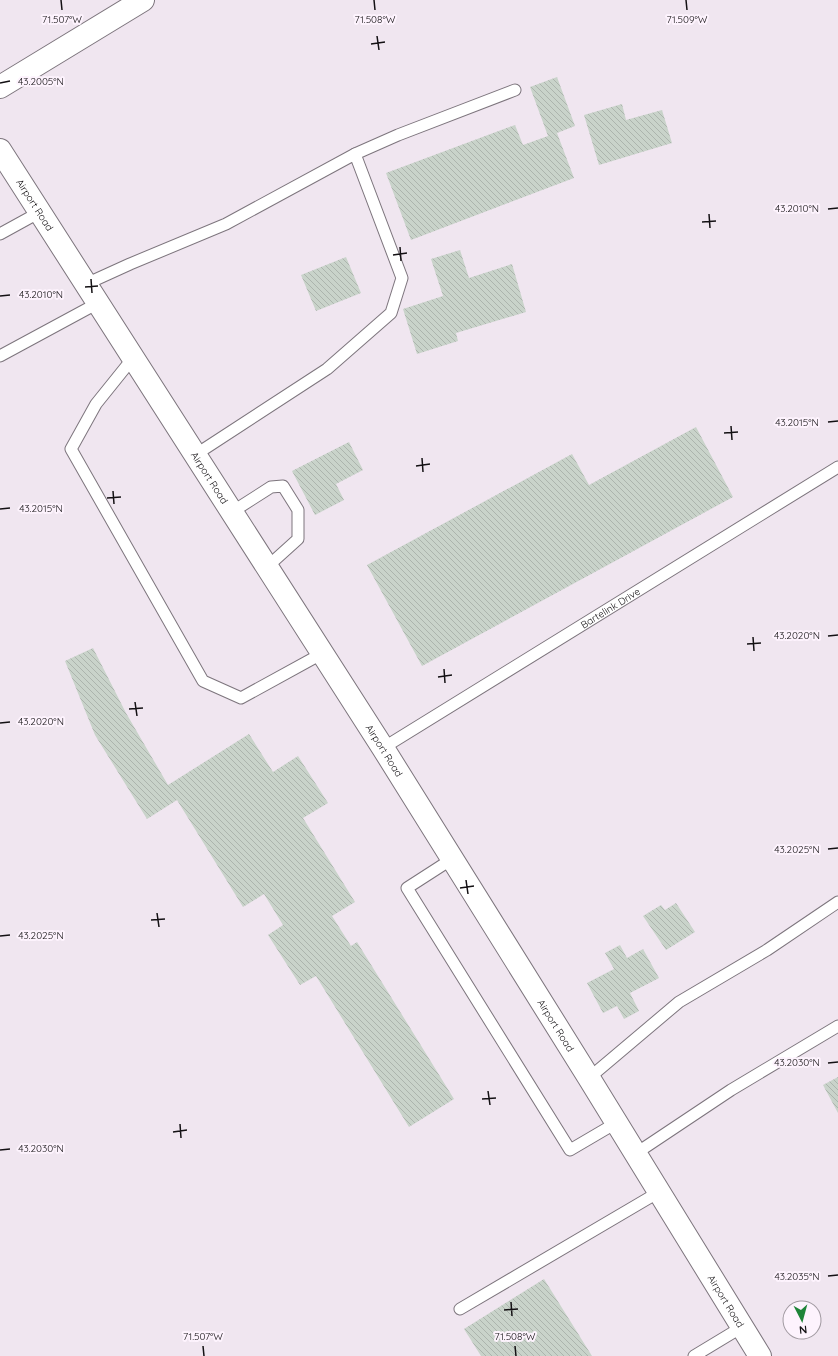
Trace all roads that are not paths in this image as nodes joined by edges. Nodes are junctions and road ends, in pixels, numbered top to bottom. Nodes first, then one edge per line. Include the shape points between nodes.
1 (143, 0) edge
2 (120, 6) edge
3 (0, 87) edge
4 (515, 90) dead end
5 (0, 150) edge
6 (355, 154) junction
7 (40, 212) junction
8 (0, 234) edge
9 (86, 284) junction
10 (98, 303) junction
11 (0, 356) edge
12 (133, 358) junction
13 (195, 455) junction
14 (838, 468) edge
15 (232, 512) junction
16 (267, 567) junction
17 (323, 653) junction
18 (383, 748) junction
19 (452, 859) junction
20 (838, 902) edge
21 (838, 1026) edge
22 (589, 1078) junction
23 (616, 1122) junction
24 (636, 1154) junction
25 (659, 1192) junction
26 (460, 1309) dead end
27 (742, 1327) junction
28 (694, 1356) edge
29 (760, 1356) edge

1 - 2 street
2 - 3 street
4 - 6 lane
5 - 7 street, Airport Road
6 - 9 lane via 226,224
6 - 13 lane via 402,278 391,313 327,369
7 - 8 lane
7 - 9 street, Airport Road
9 - 10 street, Airport Road
10 - 11 lane
10 - 12 street, Airport Road
12 - 13 street, Airport Road
12 - 17 lane via 96,404 71,449 203,681 241,698
13 - 15 street, Airport Road
14 - 18 lane, Bartelink Drive
15 - 16 street, Airport Road
15 - 16 lane via 271,487 283,486 298,510 298,539
16 - 17 street, Airport Road
17 - 18 street, Airport Road
18 - 19 street, Airport Road
19 - 22 street, Airport Road
19 - 23 lane via 407,888 570,1150
20 - 22 lane via 767,950 679,1002
21 - 24 lane via 731,1090
22 - 23 street, Airport Road
23 - 24 street, Airport Road
24 - 25 street, Airport Road
25 - 26 lane
25 - 27 street, Airport Road
27 - 28 lane
27 - 29 street, Airport Road

